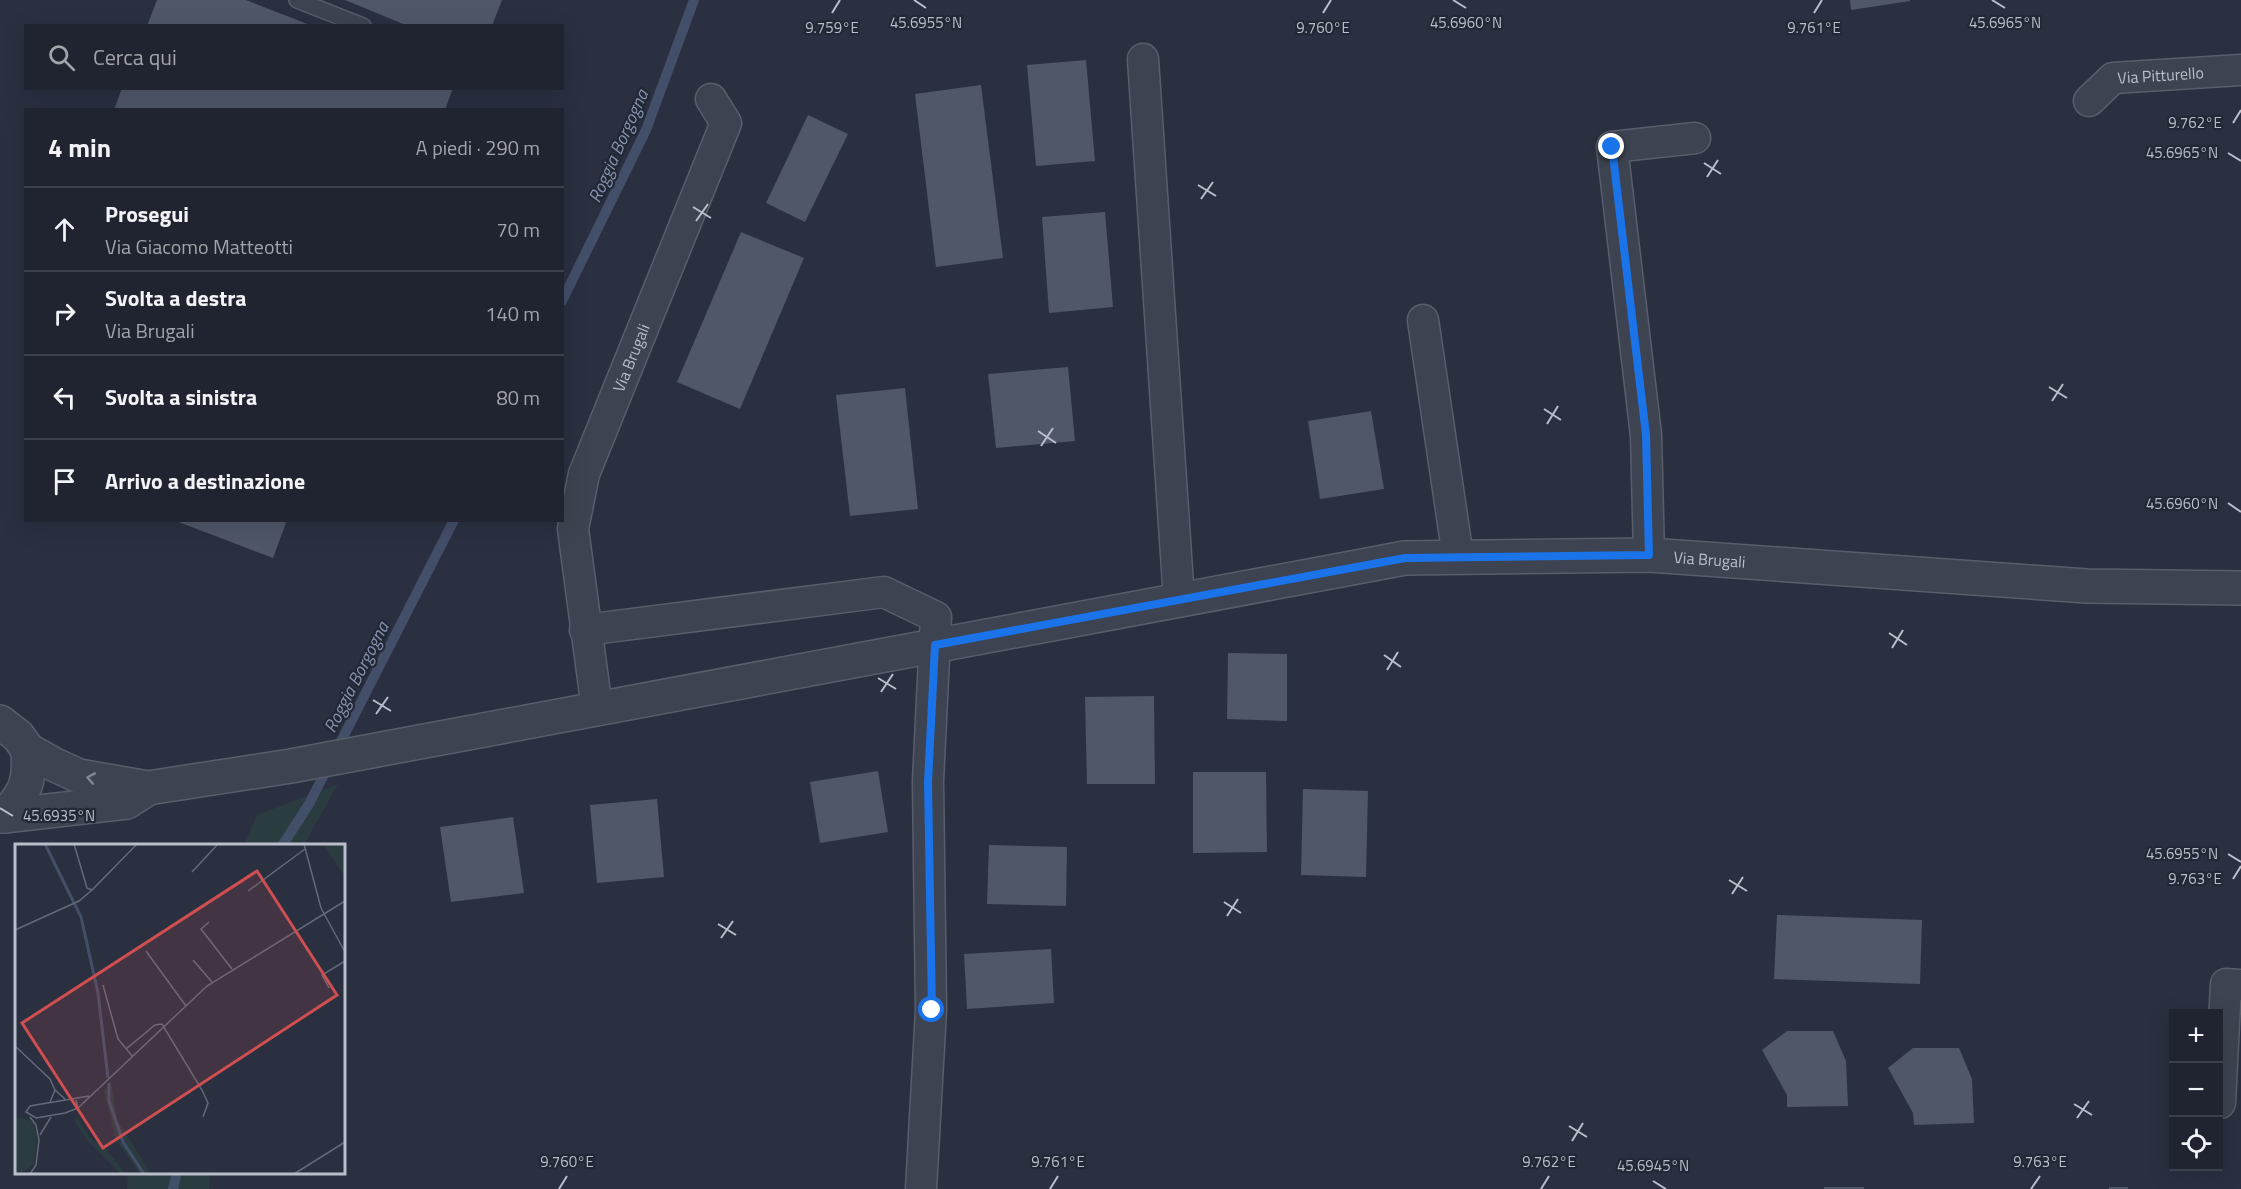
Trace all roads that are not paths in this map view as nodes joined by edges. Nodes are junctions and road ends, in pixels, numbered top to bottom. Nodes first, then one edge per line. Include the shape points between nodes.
1 (297, 0) edge
2 (358, 24) edge
3 (1143, 58) dead end
4 (2241, 70) edge
5 (711, 99) dead end
6 (2089, 101) dead end
7 (1695, 138) dead end
8 (1423, 320) dead end
9 (1649, 555) junction
10 (1458, 557) junction
11 (2241, 588) edge
12 (1179, 600) junction
13 (585, 630) junction
14 (935, 645) junction
15 (597, 709) junction
16 (0, 723) edge
17 (27, 750) junction
18 (148, 788) junction
19 (2, 816) edge
20 (2241, 985) edge
21 (2222, 1063) edge
22 (921, 1189) edge

1 - 2 lane
3 - 12 street
4 - 6 street, Via Pitturello via 2113,78
5 - 13 street, Via Brugali via 726,123 584,474 573,529
7 - 9 street via 1612,147 1646,435
8 - 10 street
9 - 10 street, Via Brugali
9 - 11 street, Via Brugali via 2087,586
10 - 12 street, Via Brugali via 1405,558
12 - 14 street, Via Brugali
13 - 14 street via 884,592 936,617
13 - 15 street, Via Brugali
14 - 15 street, Via Brugali
14 - 22 street via 928,782 932,1010
15 - 18 street, Via Brugali via 291,766
16 - 17 street via 18,736
18 -> 17 street via 79,776
17 - 19 street via 27,785 18,802
18 - 19 street via 127,802
20 - 21 street via 2226,984

